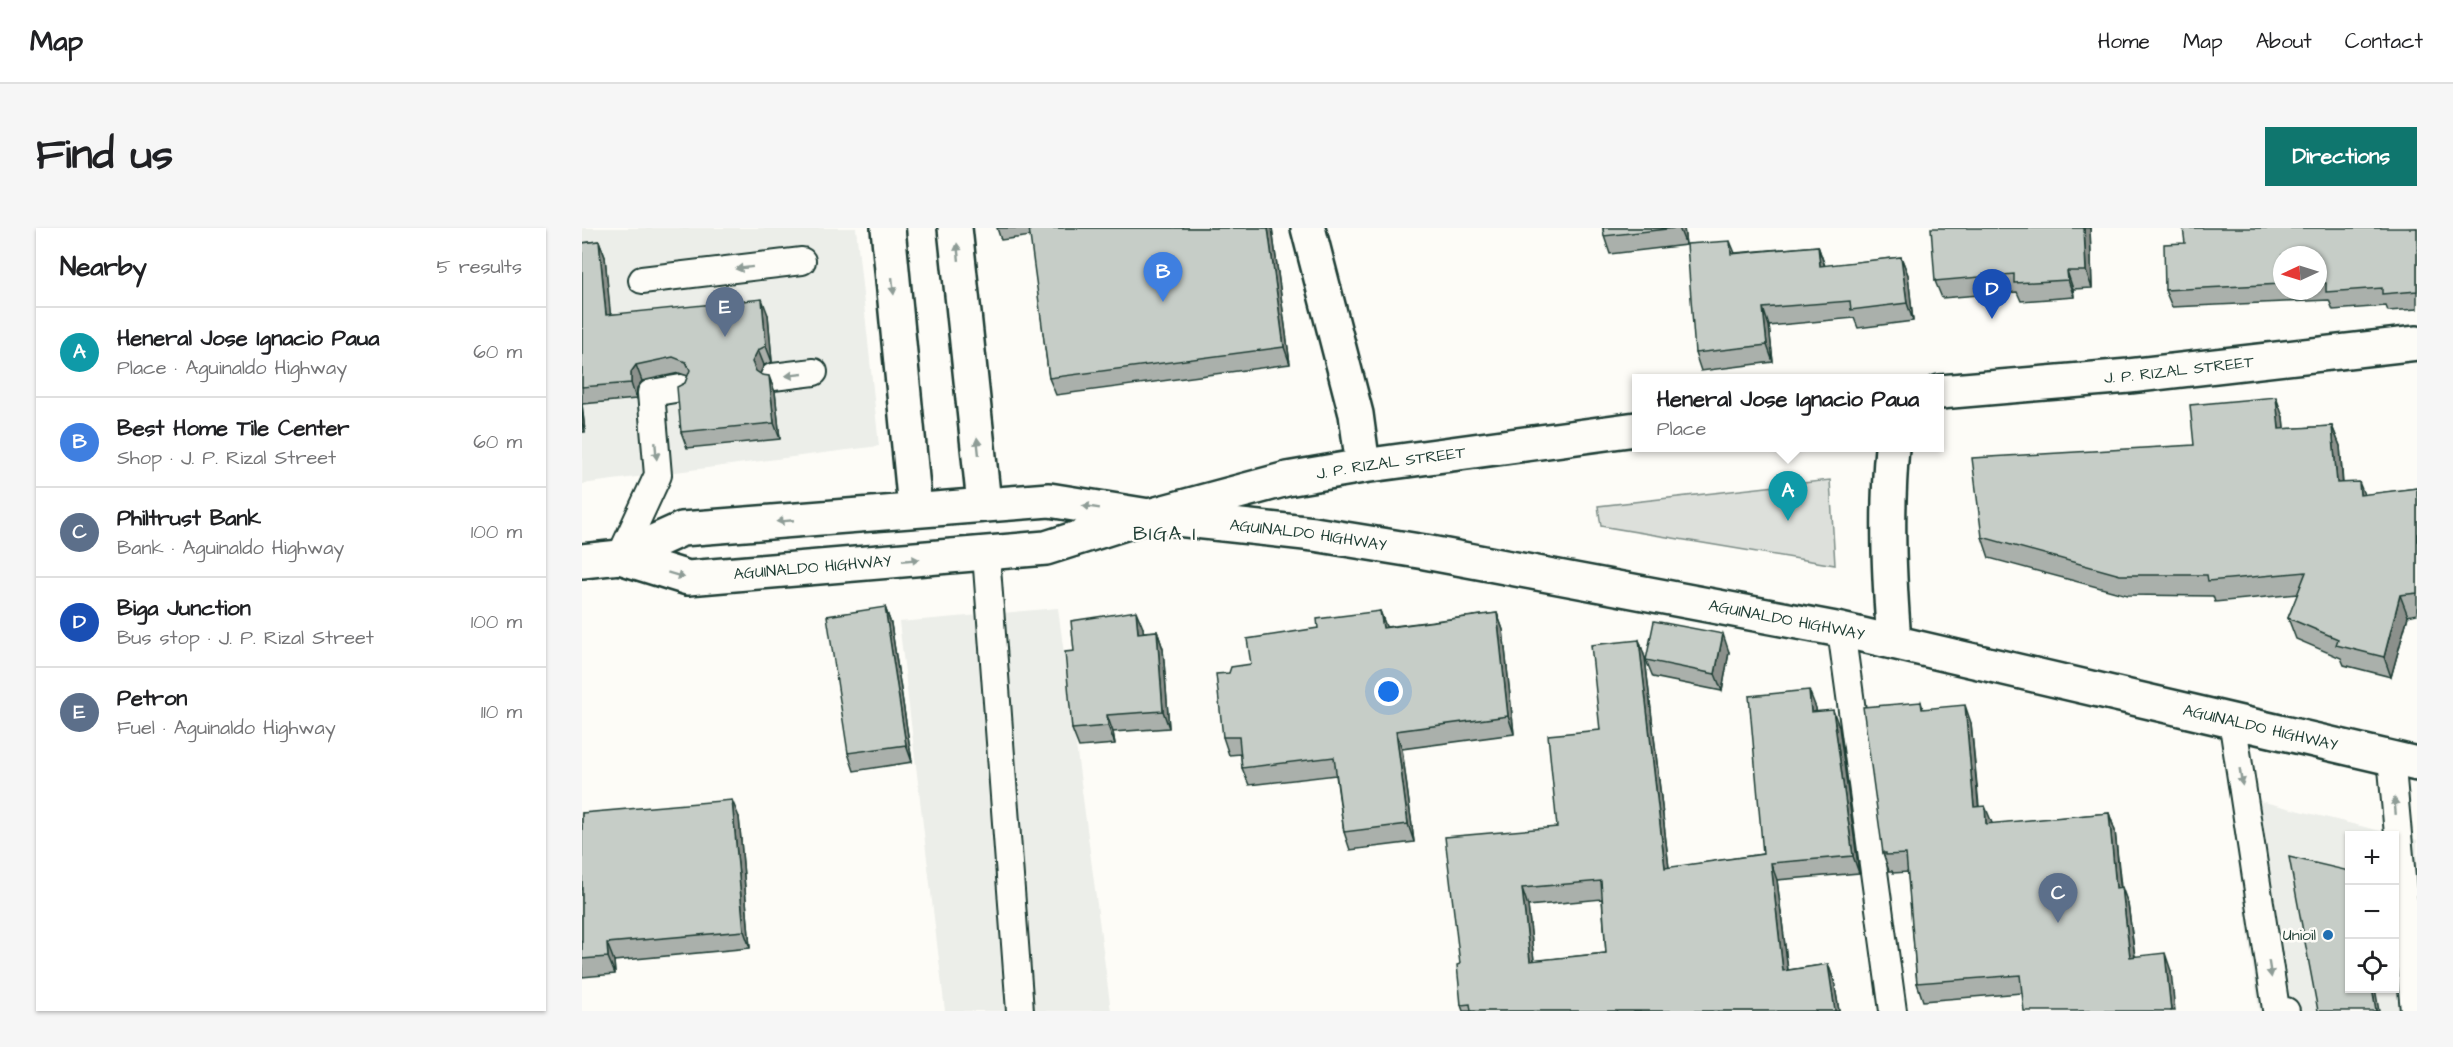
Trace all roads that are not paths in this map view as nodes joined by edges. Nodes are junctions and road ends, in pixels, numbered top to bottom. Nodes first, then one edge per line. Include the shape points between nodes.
1 (888, 228) edge
2 (955, 228) edge
3 (1308, 228) edge
4 (802, 261) dead end
5 (642, 280) dead end
6 (2417, 344) edge
7 (814, 372) dead end
8 (773, 377) dead end
9 (681, 388) edge
10 (1944, 392) edge
11 (1632, 430) edge
12 (1892, 452) edge
13 (1363, 466) junction
14 (984, 504) junction
15 (915, 509) junction
16 (1149, 516) junction
17 (986, 554) junction
18 (620, 557) junction
19 (582, 561) edge
20 (1840, 630) junction
21 (1894, 641) junction
22 (2232, 719) junction
23 (2404, 760) edge
24 (1020, 1011) edge
25 (1893, 1011) edge
26 (2286, 1011) edge
27 (2414, 1011) edge

1 -> 15 main road
14 -> 2 main road
3 - 13 main road via 1356,414
4 -> 5 lane
6 - 10 main road, J. P. RIZAL STREET
7 -> 8 lane
9 -> 18 lane via 651,393 658,475
11 - 13 main road, J. P. RIZAL STREET
12 - 21 main road via 1888,557
13 - 16 main road, J. P. RIZAL STREET via 1287,479
14 - 15 main road, AGUINALDO HIGHWAY
16 -> 14 main road, AGUINALDO HIGHWAY via 1049,500
15 -> 18 main road, AGUINALDO HIGHWAY via 682,529
16 - 17 main road, AGUINALDO HIGHWAY via 1046,548
16 - 20 main road, AGUINALDO HIGHWAY via 1314,534 1414,550
18 -> 17 main road, AGUINALDO HIGHWAY via 688,578
17 - 24 lane
18 - 19 main road, AGUINALDO HIGHWAY
20 - 21 main road, AGUINALDO HIGHWAY
20 - 25 lane
21 - 22 main road, AGUINALDO HIGHWAY
22 - 23 main road, AGUINALDO HIGHWAY
22 -> 26 lane via 2276,1009
27 -> 23 lane

